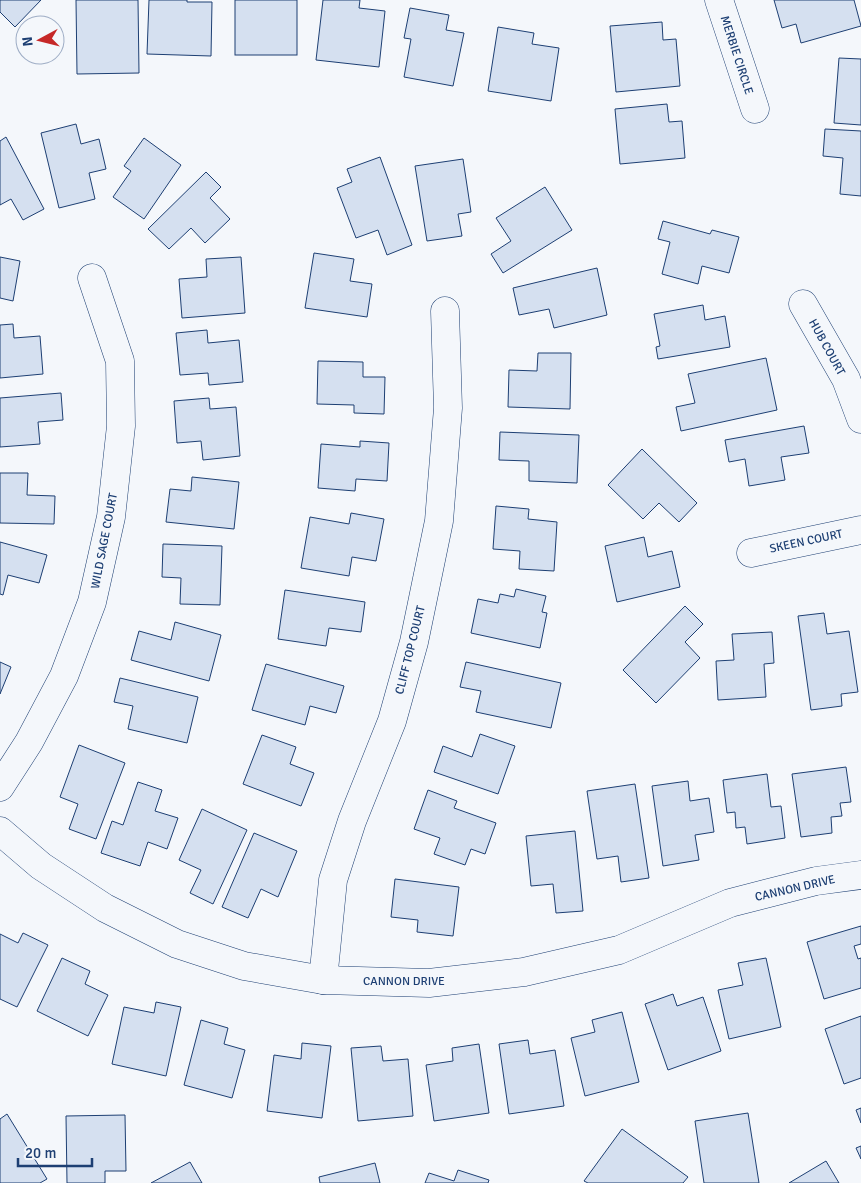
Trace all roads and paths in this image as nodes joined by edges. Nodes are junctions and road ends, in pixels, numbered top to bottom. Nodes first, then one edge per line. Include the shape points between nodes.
1 (719, 0) edge
2 (755, 109) dead end
3 (92, 278) dead end
4 (803, 304) dead end
5 (445, 311) dead end
6 (861, 419) edge
7 (861, 530) edge
8 (751, 553) dead end
9 (0, 788) edge
10 (0, 831) edge
11 (861, 875) edge
12 (323, 980) junction

1 - 2 street, MERBIE CIRCLE
3 - 9 street, WILD SAGE COURT via 120,361 121,426 111,517 92,602 64,676
4 - 6 street, HUB COURT via 846,379
5 - 12 street, CLIFF TOP COURT via 448,408 439,521 414,642 392,721 352,821 333,880
7 - 8 street, SKEEN COURT
10 - 12 street, CANNON DRIVE via 41,866 105,908 177,944 244,966
11 - 12 street, CANNON DRIVE via 816,881 730,903 619,950 524,972 429,983

